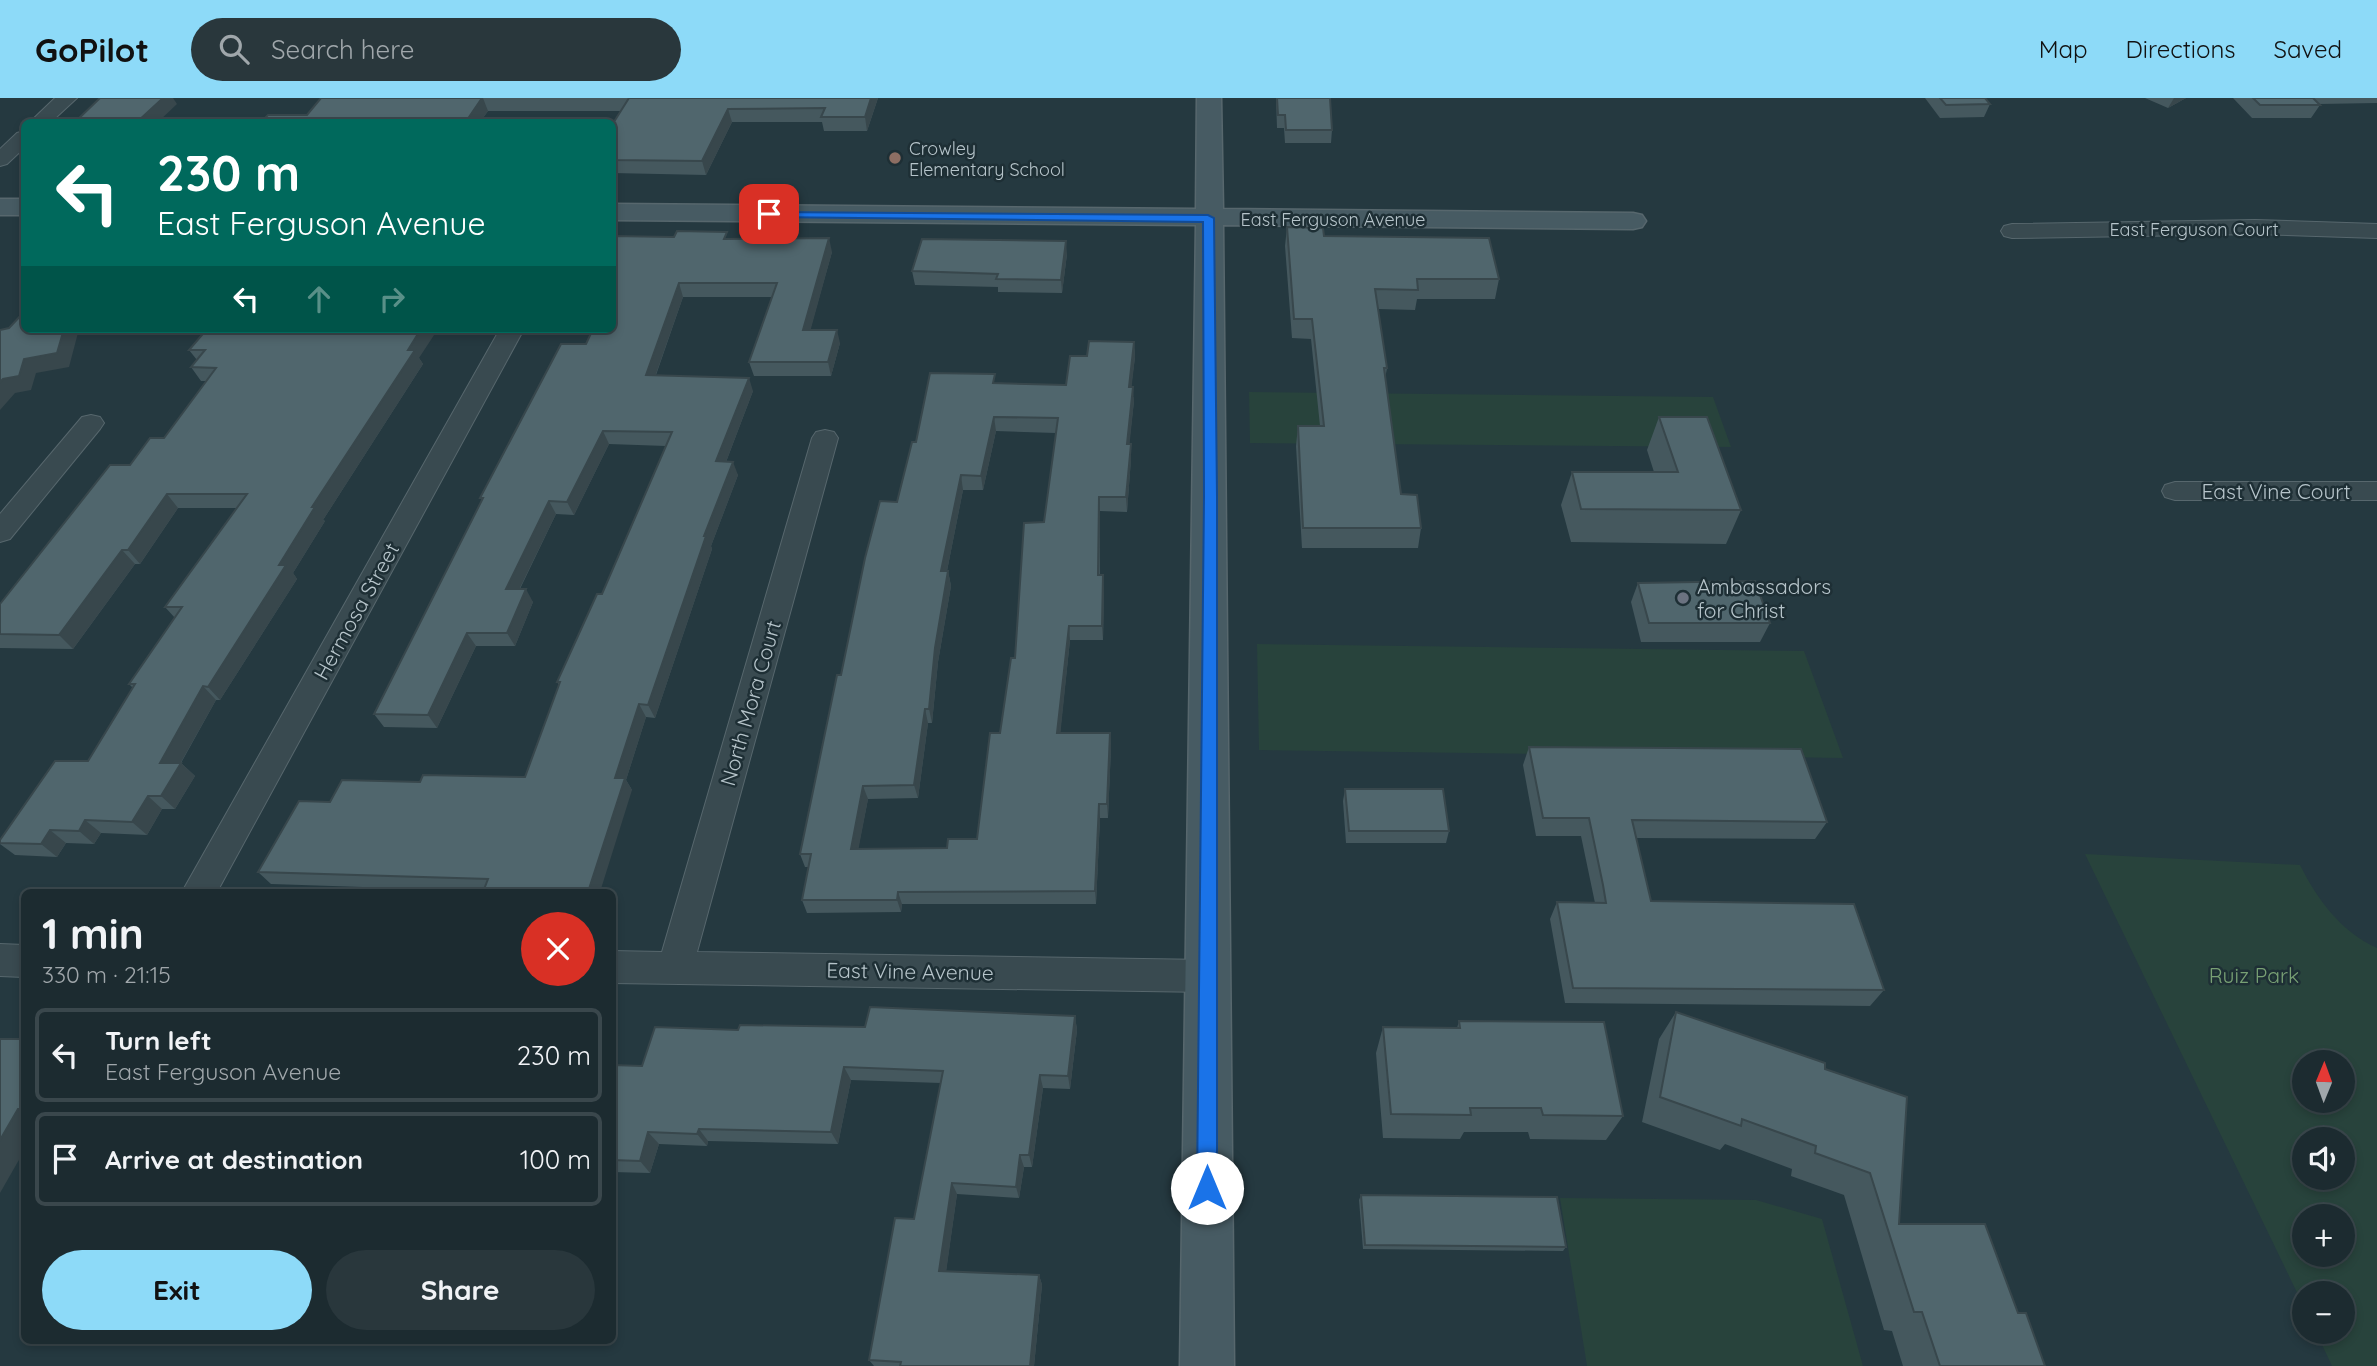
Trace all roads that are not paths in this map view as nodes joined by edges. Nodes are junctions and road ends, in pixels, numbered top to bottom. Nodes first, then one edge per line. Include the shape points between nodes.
1 (67, 98) edge
2 (1209, 98) edge
3 (43, 119) edge
4 (21, 140) edge
5 (0, 160) edge
6 (0, 207) edge
7 (21, 207) edge
8 (616, 212) edge
9 (1208, 218) junction
10 (1633, 221) dead end
11 (2012, 231) dead end
12 (2377, 232) edge
13 (510, 333) edge
14 (91, 423) dead end
15 (825, 438) dead end
16 (2175, 491) dead end
17 (2377, 491) edge
18 (0, 532) edge
19 (201, 889) edge
20 (0, 960) edge
21 (21, 961) edge
22 (616, 967) edge
23 (675, 968) junction
24 (1207, 976) junction
25 (1207, 1366) edge

1 - 3 street
2 - 9 street
4 - 5 street
6 - 7 street
8 - 9 street, East Ferguson Avenue
9 - 10 street, East Ferguson Avenue
9 - 24 street
11 - 12 street, East Ferguson Court via 2255,227
13 - 19 street, Hermosa Street
14 - 18 street
15 - 23 street, North Mora Court
16 - 17 street, East Vine Court
20 - 21 street
22 - 23 street, East Vine Avenue
23 - 24 street, East Vine Avenue
24 - 25 street

